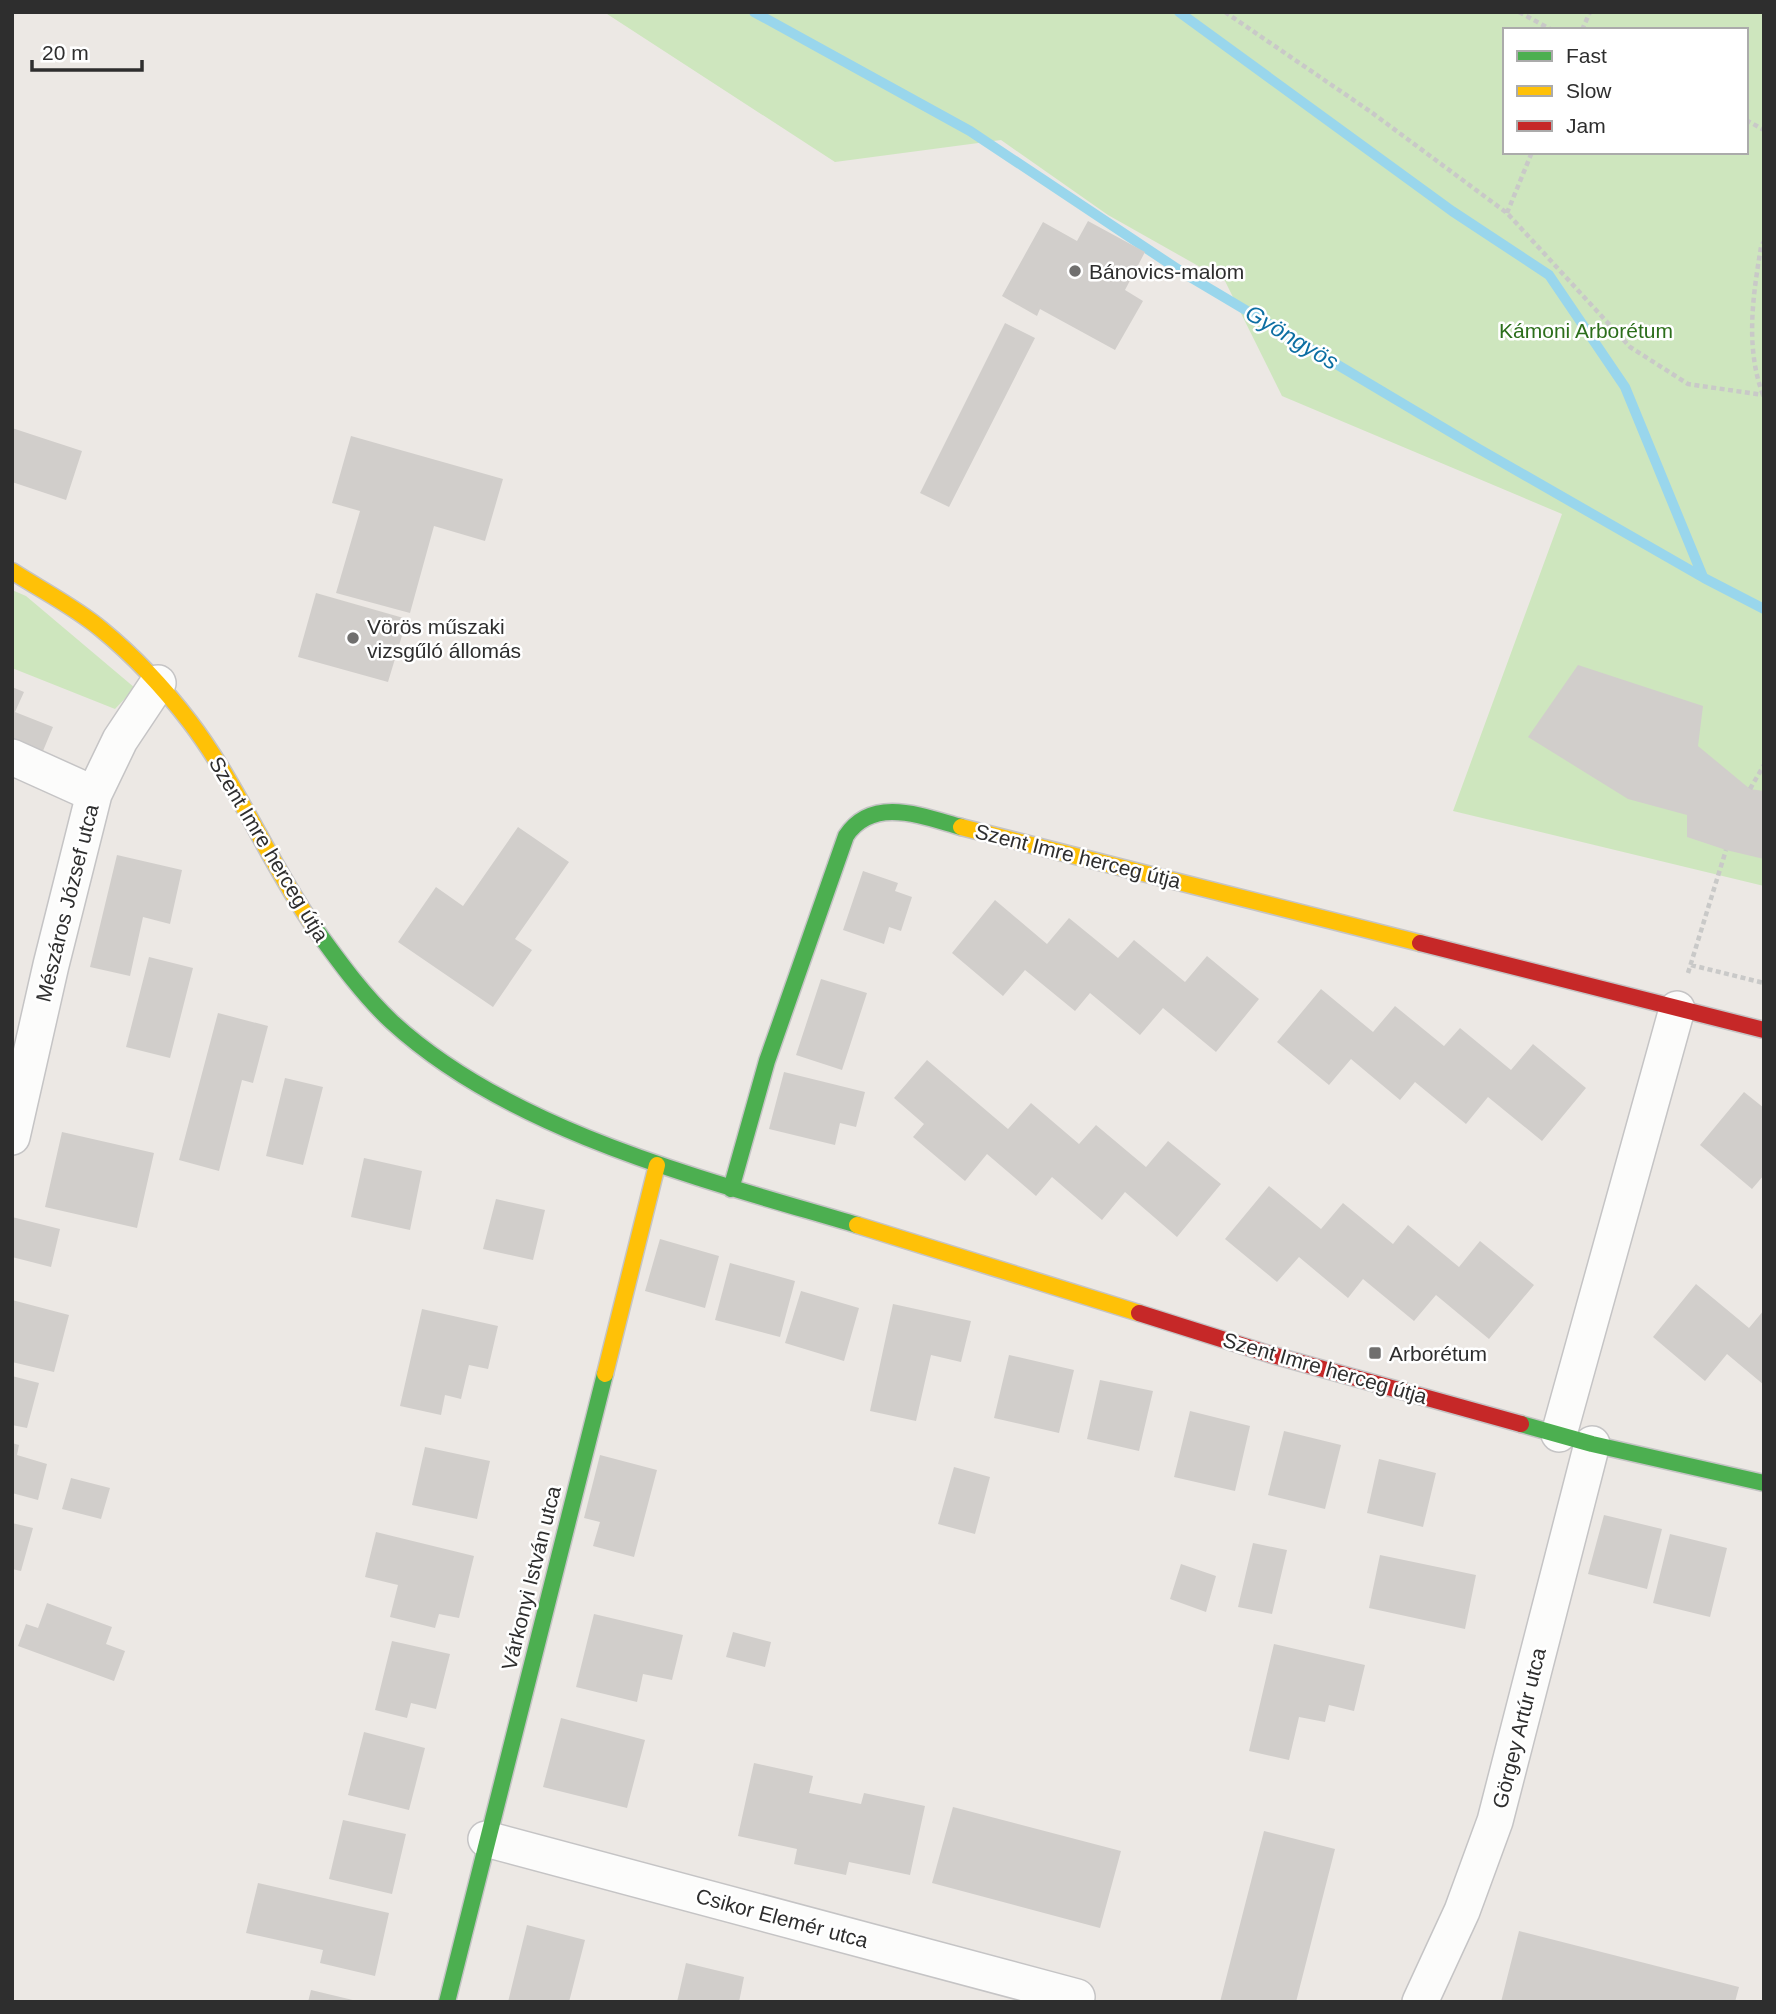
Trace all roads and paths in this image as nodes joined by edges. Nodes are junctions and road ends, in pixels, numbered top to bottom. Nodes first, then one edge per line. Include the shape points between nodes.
1 (1226, 12) edge
2 (1519, 12) edge
3 (1590, 12) edge
4 (1548, 28) edge
5 (1583, 28) edge
6 (1748, 121) edge
7 (1764, 130) edge
8 (1531, 154) edge
9 (1507, 213) junction
10 (1764, 241) edge
11 (1764, 396) edge
12 (12, 571) edge
13 (158, 683) junction
14 (12, 757) edge
15 (1764, 765) edge
16 (1750, 789) dead end
17 (94, 794) junction
18 (1726, 850) dead end
19 (1691, 965) junction
20 (1764, 982) edge
21 (1677, 1009) junction
22 (1764, 1030) edge
23 (12, 1137) edge
24 (657, 1165) junction
25 (731, 1188) junction
26 (1559, 1434) junction
27 (1592, 1444) junction
28 (1764, 1483) edge
29 (486, 1839) junction
30 (1077, 1997) dead end
31 (447, 2002) edge
32 (1420, 2002) edge

1 - 9 path
2 - 4 path
3 - 5 path
6 - 7 path
8 - 9 path
9 - 11 path via 1630,347 1688,384
10 - 11 path via 1751,304 1756,376
12 - 13 street, Szent Imre herceg útja via 100,628
13 - 17 street, Mészáros József utca via 120,740
13 - 24 street, Szent Imre herceg útja via 228,780 309,919 345,970 391,1021 438,1059 499,1097
14 - 17 street
15 - 16 path
17 - 23 street, Mészáros József utca
18 - 19 path
19 - 20 path
19 - 21 path
21 - 22 street, Szent Imre herceg útja
21 - 25 street, Szent Imre herceg útja via 899,811 873,813 855,821 842,846 766,1061
21 - 26 street
24 - 25 street, Szent Imre herceg útja
24 - 29 street, Várkonyi István utca
25 - 26 street, Szent Imre herceg útja via 1269,1354
26 - 27 street, Szent Imre herceg útja
27 - 28 street, Szent Imre herceg útja
27 - 32 street, Görgey Artúr utca via 1495,1821 1462,1911
29 - 30 street, Csikor Elemér utca
29 - 31 street, Várkonyi István utca

